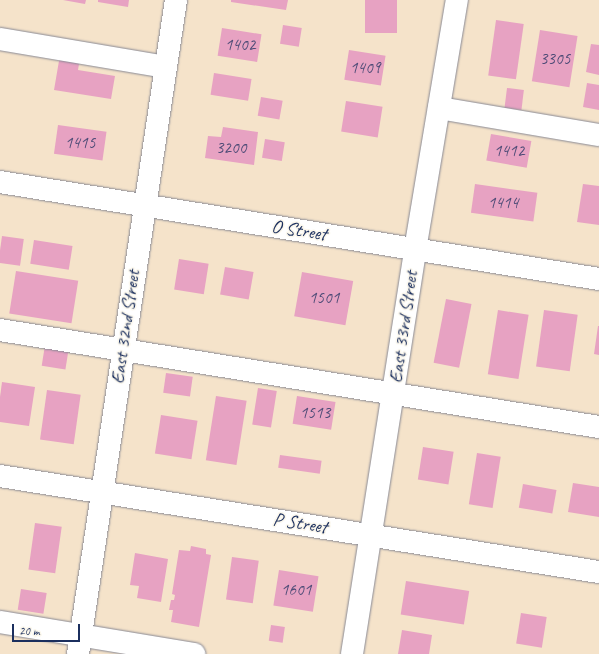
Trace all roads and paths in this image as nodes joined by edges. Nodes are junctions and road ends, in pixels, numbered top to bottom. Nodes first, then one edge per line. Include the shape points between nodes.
1 (176, 0) edge
2 (457, 0) edge
3 (0, 39) edge
4 (165, 67) junction
5 (439, 108) junction
6 (599, 135) edge
7 (0, 182) edge
8 (144, 205) junction
9 (415, 250) junction
10 (599, 279) edge
11 (0, 330) edge
12 (123, 350) junction
13 (394, 394) junction
14 (599, 427) edge
15 (0, 476) edge
16 (102, 492) junction
17 (371, 535) junction
18 (599, 572) edge
19 (0, 622) edge
20 (79, 645) edge
21 (194, 654) edge
22 (352, 654) edge

1 - 4 street, East 32nd Street
2 - 5 street, East 33rd Street
3 - 4 street
4 - 8 street, East 32nd Street
5 - 6 street
5 - 9 street, East 33rd Street
7 - 8 street, O Street
8 - 9 street, O Street
8 - 12 street, East 32nd Street
9 - 10 street, O Street
9 - 13 street, East 33rd Street
11 - 12 street
12 - 13 street
12 - 16 street, East 32nd Street
13 - 14 street
13 - 17 street, East 33rd Street
15 - 16 street, P Street
16 - 17 street, P Street
16 - 20 street, East 32nd Street
17 - 18 street, P Street
17 - 22 street, East 33rd Street
19 - 20 street
20 - 21 street

